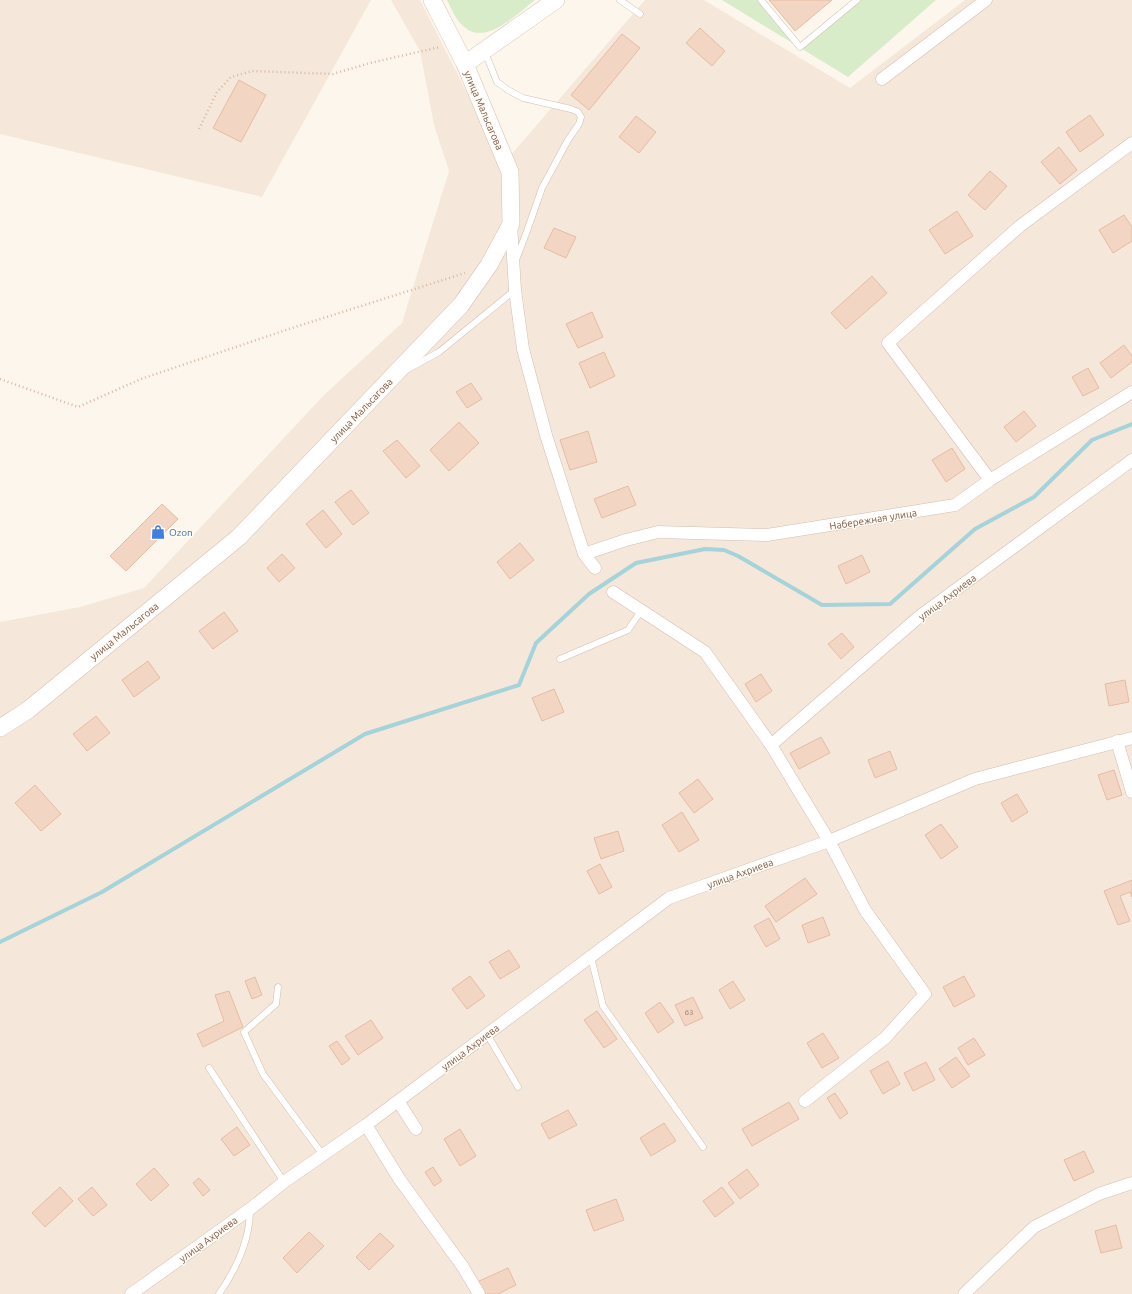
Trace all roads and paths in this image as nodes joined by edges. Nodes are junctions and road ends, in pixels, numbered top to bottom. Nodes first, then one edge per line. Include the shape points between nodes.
1 (432, 0) edge
2 (556, 0) edge
3 (620, 0) edge
4 (761, 0) edge
5 (857, 0) edge
6 (984, 1) edge
7 (640, 14) dead end
8 (454, 44) junction
9 (484, 51) junction
10 (465, 64) junction
11 (882, 80) dead end
12 (199, 129) dead end
13 (1132, 143) edge
14 (511, 224) junction
15 (513, 266) junction
16 (466, 272) dead end
17 (515, 290) junction
18 (0, 379) edge
19 (391, 379) junction
20 (1132, 392) edge
21 (1132, 460) edge
22 (990, 480) junction
23 (584, 554) junction
24 (595, 568) dead end
25 (613, 592) dead end
26 (641, 610) junction
27 (560, 659) dead end
28 (0, 728) edge
29 (1132, 738) edge
30 (1117, 741) junction
31 (771, 745) junction
32 (1132, 792) edge
33 (829, 841) junction
34 (591, 957) junction
35 (278, 987) dead end
36 (487, 1034) junction
37 (209, 1068) dead end
38 (518, 1087) dead end
39 (398, 1101) junction
40 (805, 1101) dead end
41 (366, 1125) junction
42 (416, 1129) dead end
43 (703, 1147) dead end
44 (323, 1155) junction
45 (284, 1182) junction
46 (1132, 1183) edge
47 (250, 1209) junction
48 (131, 1294) edge
49 (219, 1294) edge
50 (479, 1294) edge
51 (964, 1294) edge

1 - 8 street, улица Мальсагова
2 - 9 street
3 - 7 lane
4 - 5 lane via 800,47
6 - 11 street
8 - 10 street, улица Мальсагова
8 - 12 path via 333,74 252,71 231,77 217,92
9 - 10 street
9 - 15 lane via 497,82 508,90 523,98 578,112 581,117 542,188
10 - 14 street, улица Мальсагова via 510,172
13 - 22 street via 1020,226 888,343
14 - 15 street
14 - 19 street, улица Мальсагова via 489,265 461,305
15 - 17 street
16 - 18 path via 141,379 78,407
17 - 19 lane via 439,352
17 - 23 street via 523,349 542,421
19 - 28 street, улица Мальсагова via 239,537 28,710
20 - 22 street, Набережная улица
21 - 31 street, улица Ахриева via 920,616
22 - 23 street, Набережная улица via 955,505 767,535 658,532
23 - 24 street
25 - 26 street
26 - 27 lane via 628,630
26 - 31 street via 705,652
29 - 30 street, улица Ахриева
30 - 32 street
30 - 33 street, улица Ахриева via 974,779
31 - 33 street
33 - 34 street, улица Ахриева via 669,898
33 - 40 street via 865,910 925,994 885,1038
34 - 36 street, улица Ахриева
34 - 43 lane via 603,1006
35 - 44 lane via 276,1004 244,1032 263,1074
36 - 38 lane
36 - 39 street, улица Ахриева
37 - 45 lane
39 - 41 street, улица Ахриева
39 - 42 street
41 - 44 street, улица Ахриева
41 - 50 street via 400,1180
44 - 45 street, улица Ахриева
45 - 47 street, улица Ахриева
46 - 51 street via 1099,1194 1034,1227
47 - 48 street, улица Ахриева
47 - 49 lane via 248,1233 244,1244 235,1268

